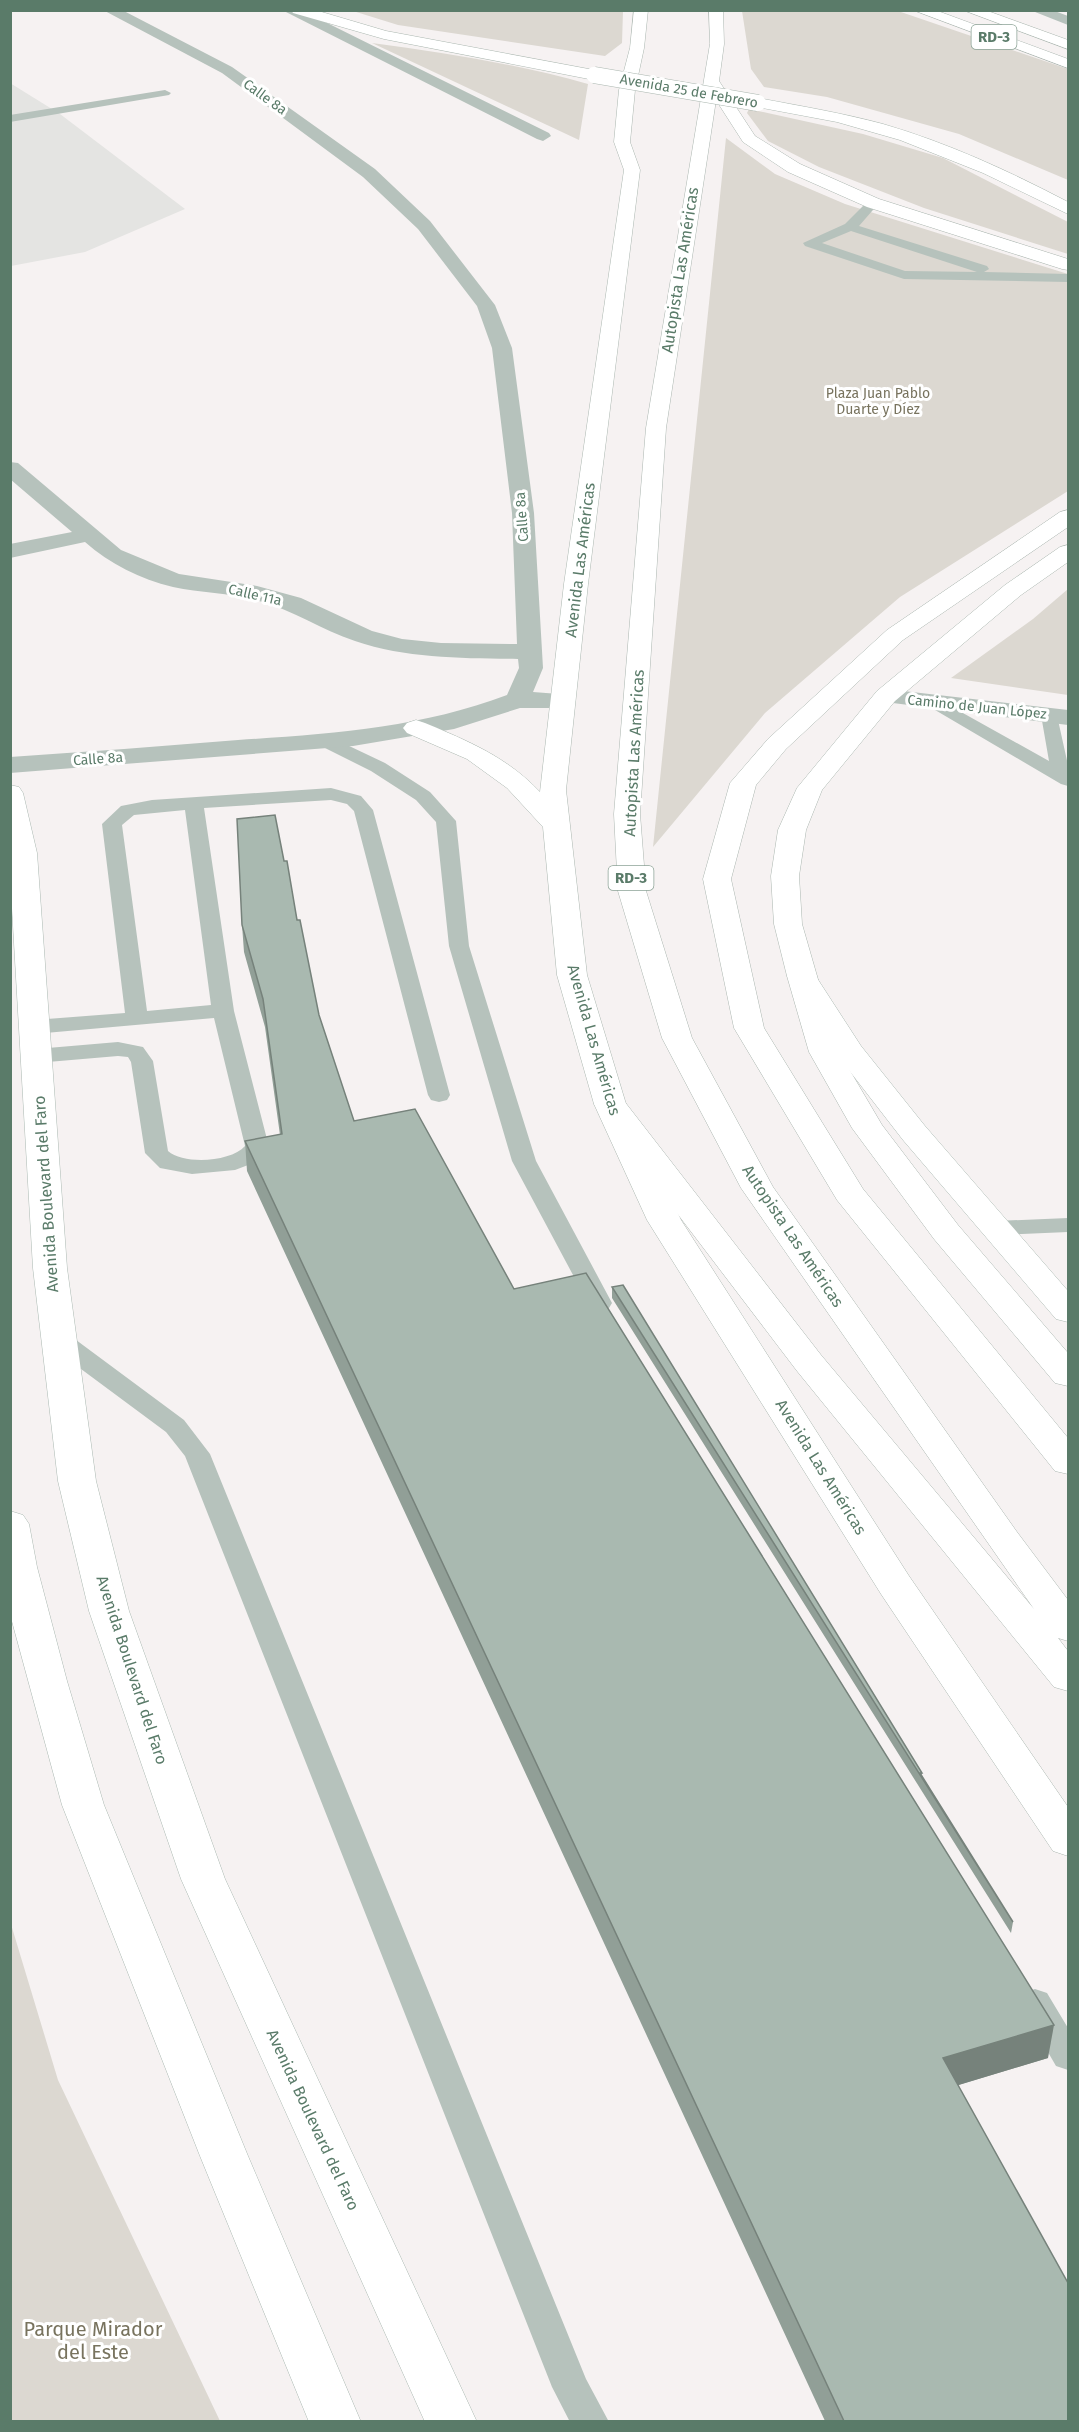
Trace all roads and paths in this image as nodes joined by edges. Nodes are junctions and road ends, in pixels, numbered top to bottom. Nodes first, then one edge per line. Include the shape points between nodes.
1 (110, 10) edge
2 (289, 10) edge
3 (298, 10) edge
4 (328, 10) edge
5 (641, 10) edge
6 (716, 10) edge
7 (920, 10) edge
8 (970, 10) edge
9 (1037, 10) edge
10 (1068, 21) edge
11 (1068, 45) edge
12 (1068, 64) edge
13 (596, 71) junction
14 (710, 79) junction
15 (165, 93) dead end
16 (760, 99) junction
17 (10, 119) edge
18 (543, 136) dead end
19 (1068, 195) edge
20 (873, 203) junction
21 (1068, 209) edge
22 (850, 227) junction
23 (1068, 265) edge
24 (1009, 277) junction
25 (1068, 278) edge
26 (10, 468) edge
27 (1068, 517) edge
28 (88, 535) junction
29 (10, 551) edge
30 (1068, 552) edge
31 (529, 652) junction
32 (886, 696) junction
33 (518, 700) junction
34 (563, 700) junction
35 (936, 703) junction
36 (1059, 717) edge
37 (416, 728) junction
38 (326, 741) junction
39 (10, 765) edge
40 (1065, 778) edge
41 (10, 793) edge
42 (194, 803) junction
43 (557, 826) junction
44 (802, 976) junction
45 (223, 1011) junction
46 (137, 1019) junction
47 (35, 1042) junction
48 (439, 1095) dead end
49 (610, 1104) junction
50 (1068, 1225) edge
51 (995, 1228) junction
52 (1068, 1312) edge
53 (610, 1319) edge
54 (59, 1340) junction
55 (1068, 1375) edge
56 (1068, 1462) edge
57 (10, 1524) edge
58 (1068, 1627) edge
59 (1068, 1677) edge
60 (1068, 1840) edge
61 (1024, 1986) edge
62 (1068, 2056) edge
63 (335, 2421) edge
64 (451, 2421) edge
65 (590, 2421) edge

1 - 31 street, Calle 8a via 227,70 369,173 424,225 486,305 502,348 523,513
2 - 18 street
3 - 13 main road, Avenida 25 de Febrero via 384,35
4 - 13 main road, Avenida 25 de Febrero via 436,38
5 - 34 main road, Avenida Las Américas via 622,142 632,170
6 - 14 main road, Autopista Las Américas / RD-3 via 717,44
7 - 12 main road, RD-3
8 - 11 main road
9 - 10 street
13 - 16 main road, Avenida 25 de Febrero, bridge
14 - 20 main road via 749,139 794,168
14 - 58 main road, Autopista Las Américas / RD-3 via 656,428 627,814 632,891 677,1038 757,1188
15 - 17 lane
16 - 19 main road, Avenida 25 de Febrero via 846,112 958,145
16 - 21 main road, Avenida 25 de Febrero via 849,120 938,148 1009,177
20 - 22 lane
20 - 23 main road
22 - 24 lane
22 - 24 lane via 810,243 903,274
24 - 25 lane
26 - 28 street, Calle 11a
27 - 56 main road via 896,635 777,744 744,783 717,879 750,1028 849,1193
28 - 29 street
28 - 31 street, Calle 11a via 133,565 175,580 293,603 363,636 441,650
30 - 32 main road via 1013,590
31 - 33 street, Calle 8a via 531,668
32 - 35 street, Camino de Juan López
32 - 44 main road via 810,788 792,830 785,876 788,924
33 - 34 street
33 - 37 street, Calle 8a via 491,712
34 - 43 main road, Avenida Las Américas via 554,790
35 - 36 street, Camino de Juan López
35 - 40 lane
36 - 40 lane
37 - 38 street, Calle 8a
37 - 43 main road via 476,754 516,782
38 - 39 street, Calle 8a
38 - 53 lane via 378,767 423,796 446,821 459,946 524,1161
41 - 47 main road, Avenida Boulevard del Faro via 23,853
42 - 45 lane
42 - 46 lane via 128,810 112,824
42 - 48 lane via 331,794 354,800 363,810
43 - 49 main road, Avenida Las Américas via 572,975
44 - 51 main road via 849,1050
44 - 55 main road via 824,1052 868,1128 946,1232
45 - 46 lane
45 - 47 lane via 257,1147 235,1163 192,1167 168,1163 157,1153 142,1061 135,1052
46 - 47 lane
47 - 54 main road, Avenida Boulevard del Faro via 50,1268
49 - 59 main road via 809,1363
49 - 60 main road, Avenida Las Américas via 671,1229 895,1585
50 - 51 lane
51 - 52 main road
54 - 64 main road, Avenida Boulevard del Faro via 77,1481 109,1611 203,1879
54 - 65 lane via 175,1426 197,1454 571,2387
57 - 63 main road via 44,1670 83,1805
61 - 62 lane

